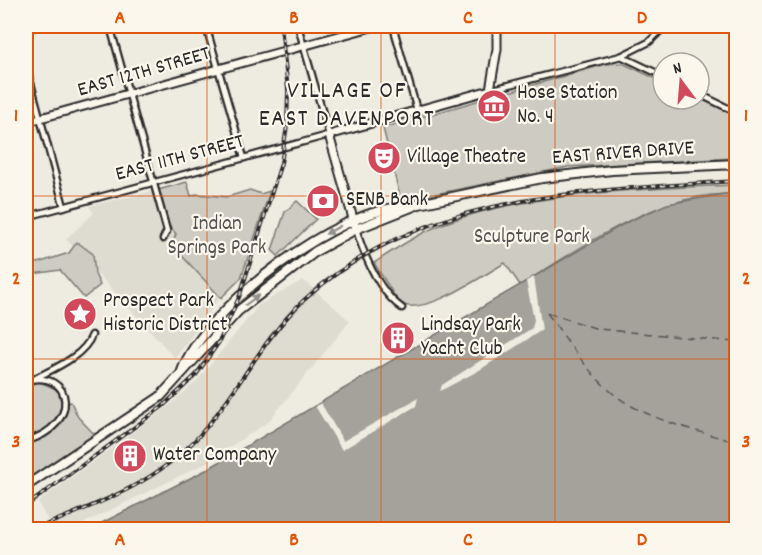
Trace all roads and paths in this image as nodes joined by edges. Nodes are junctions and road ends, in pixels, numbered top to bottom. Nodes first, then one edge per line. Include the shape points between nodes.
1 (39, 26) edge
2 (110, 26) edge
3 (206, 26) edge
4 (298, 26) edge
5 (371, 26) edge
6 (393, 26) edge
7 (497, 26) edge
8 (665, 26) edge
9 (26, 29) edge
10 (303, 45) junction
11 (621, 56) junction
12 (26, 65) edge
13 (218, 69) junction
14 (651, 70) edge
15 (490, 90) junction
16 (130, 94) junction
17 (711, 100) edge
18 (417, 110) junction
19 (736, 112) edge
20 (39, 120) junction
21 (26, 122) edge
22 (329, 135) junction
23 (244, 158) junction
24 (736, 164) edge
25 (154, 183) junction
26 (64, 207) junction
27 (408, 207) junction
28 (26, 217) edge
29 (353, 220) junction
30 (356, 229) junction
31 (163, 239) dead end
32 (402, 308) dead end
33 (92, 335) dead end
34 (55, 368) junction
35 (182, 371) junction
36 (36, 378) junction
37 (26, 381) edge
38 (54, 383) junction
39 (26, 441) edge
40 (26, 486) edge

1 - 9 street
2 - 16 street
3 - 13 street
4 - 10 street
5 - 10 street, EAST 12TH STREET
6 - 18 street
7 - 15 street
8 - 11 street, EAST 11TH STREET via 649,42
10 - 13 street, EAST 12TH STREET
10 - 22 street
11 - 14 street
11 - 15 street, EAST 11TH STREET
12 - 20 street
13 - 16 street, EAST 12TH STREET
13 - 23 street
15 - 18 street, EAST 11TH STREET
16 - 20 street, EAST 12TH STREET
16 - 25 street
17 - 19 street
18 - 22 street, EAST 11TH STREET
20 - 21 street, EAST 12TH STREET
20 - 26 street
22 - 23 street, EAST 11TH STREET
22 - 29 street
23 - 25 street, EAST 11TH STREET
24 - 27 main road, EAST RIVER DRIVE via 574,174
25 - 26 street, EAST 11TH STREET
25 - 31 street via 167,231
26 - 28 street, EAST 11TH STREET
27 - 29 main road, EAST RIVER DRIVE
27 - 30 main road, EAST RIVER DRIVE
29 - 30 street
29 -> 35 main road, EAST RIVER DRIVE via 309,245 245,293 213,323
30 - 32 street via 383,287
35 -> 30 main road, EAST RIVER DRIVE via 238,310 316,251
33 - 34 street via 87,345
34 - 36 street
34 - 38 street
35 - 40 main road, EAST RIVER DRIVE via 160,397
36 - 37 street
36 - 38 street
38 - 39 street via 61,391 64,407 53,429

